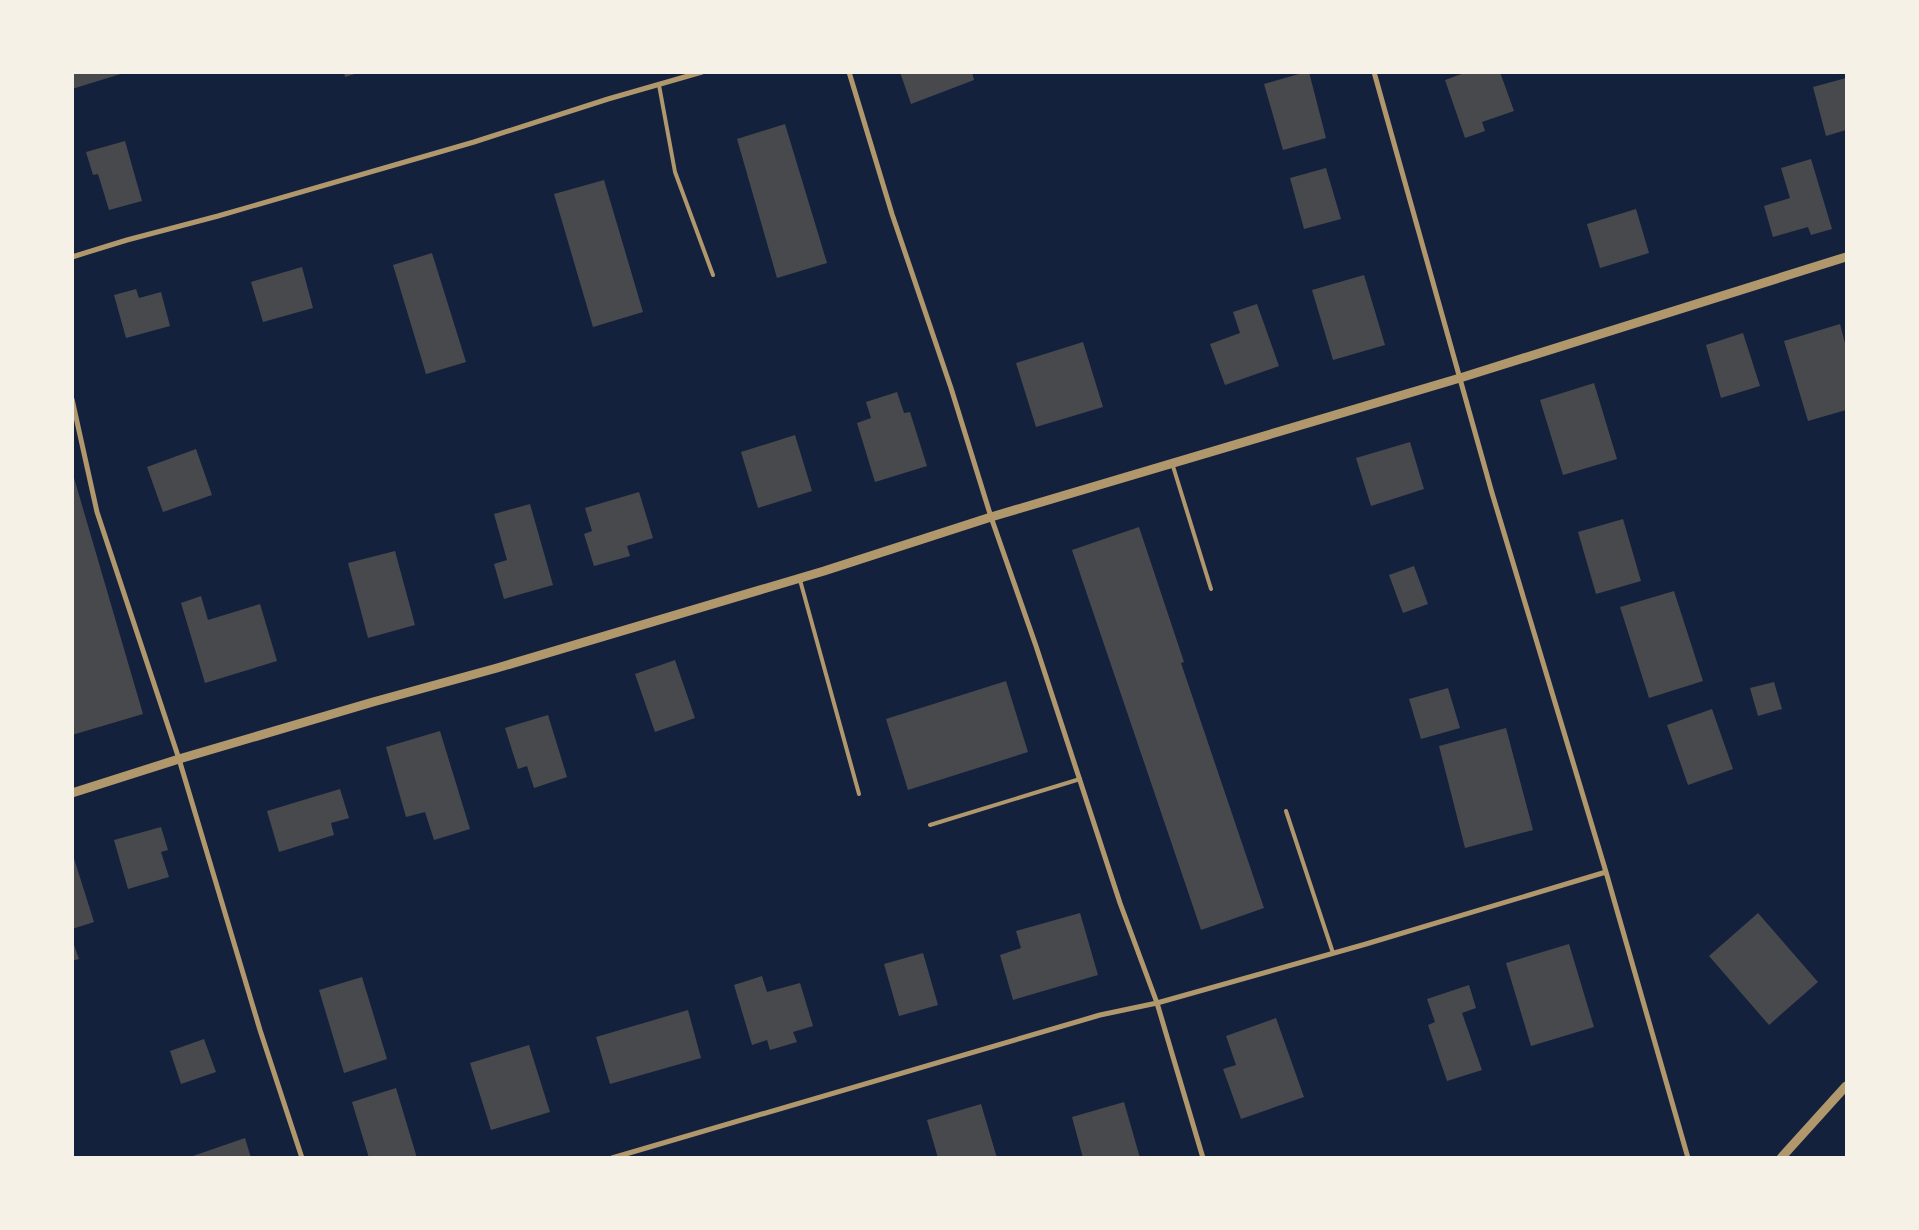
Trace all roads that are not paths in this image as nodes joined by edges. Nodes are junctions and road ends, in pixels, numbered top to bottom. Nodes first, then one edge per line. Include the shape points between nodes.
1 (702, 72) edge
2 (849, 72) edge
3 (1374, 72) edge
4 (659, 85) junction
5 (72, 257) edge
6 (1846, 257) edge
7 (713, 275) dead end
8 (1460, 378) junction
9 (72, 400) edge
10 (1172, 463) junction
11 (990, 517) junction
12 (800, 578) junction
13 (1211, 589) dead end
14 (179, 759) junction
15 (1080, 779) junction
16 (72, 793) edge
17 (859, 794) dead end
18 (1286, 811) dead end
19 (930, 825) dead end
20 (1606, 872) junction
21 (1333, 953) junction
22 (1157, 1003) junction
23 (1846, 1086) edge
24 (302, 1158) edge
25 (612, 1158) edge
26 (1203, 1158) edge
27 (1688, 1158) edge
28 (1781, 1158) edge

1 - 4 street
2 - 11 street
3 - 8 street
4 - 5 street via 474,142
4 - 7 lane via 675,172
6 - 8 street
8 - 10 street
8 - 20 street
9 - 14 street via 97,512
10 - 11 street
10 - 13 lane
11 - 12 street
11 - 15 street
12 - 14 street
12 - 17 lane
14 - 16 street
14 - 24 street
15 - 19 lane
15 - 22 street
18 - 21 lane
20 - 21 street
20 - 27 street
21 - 22 street
22 - 25 street via 1100,1015
22 - 26 street
23 - 28 street

